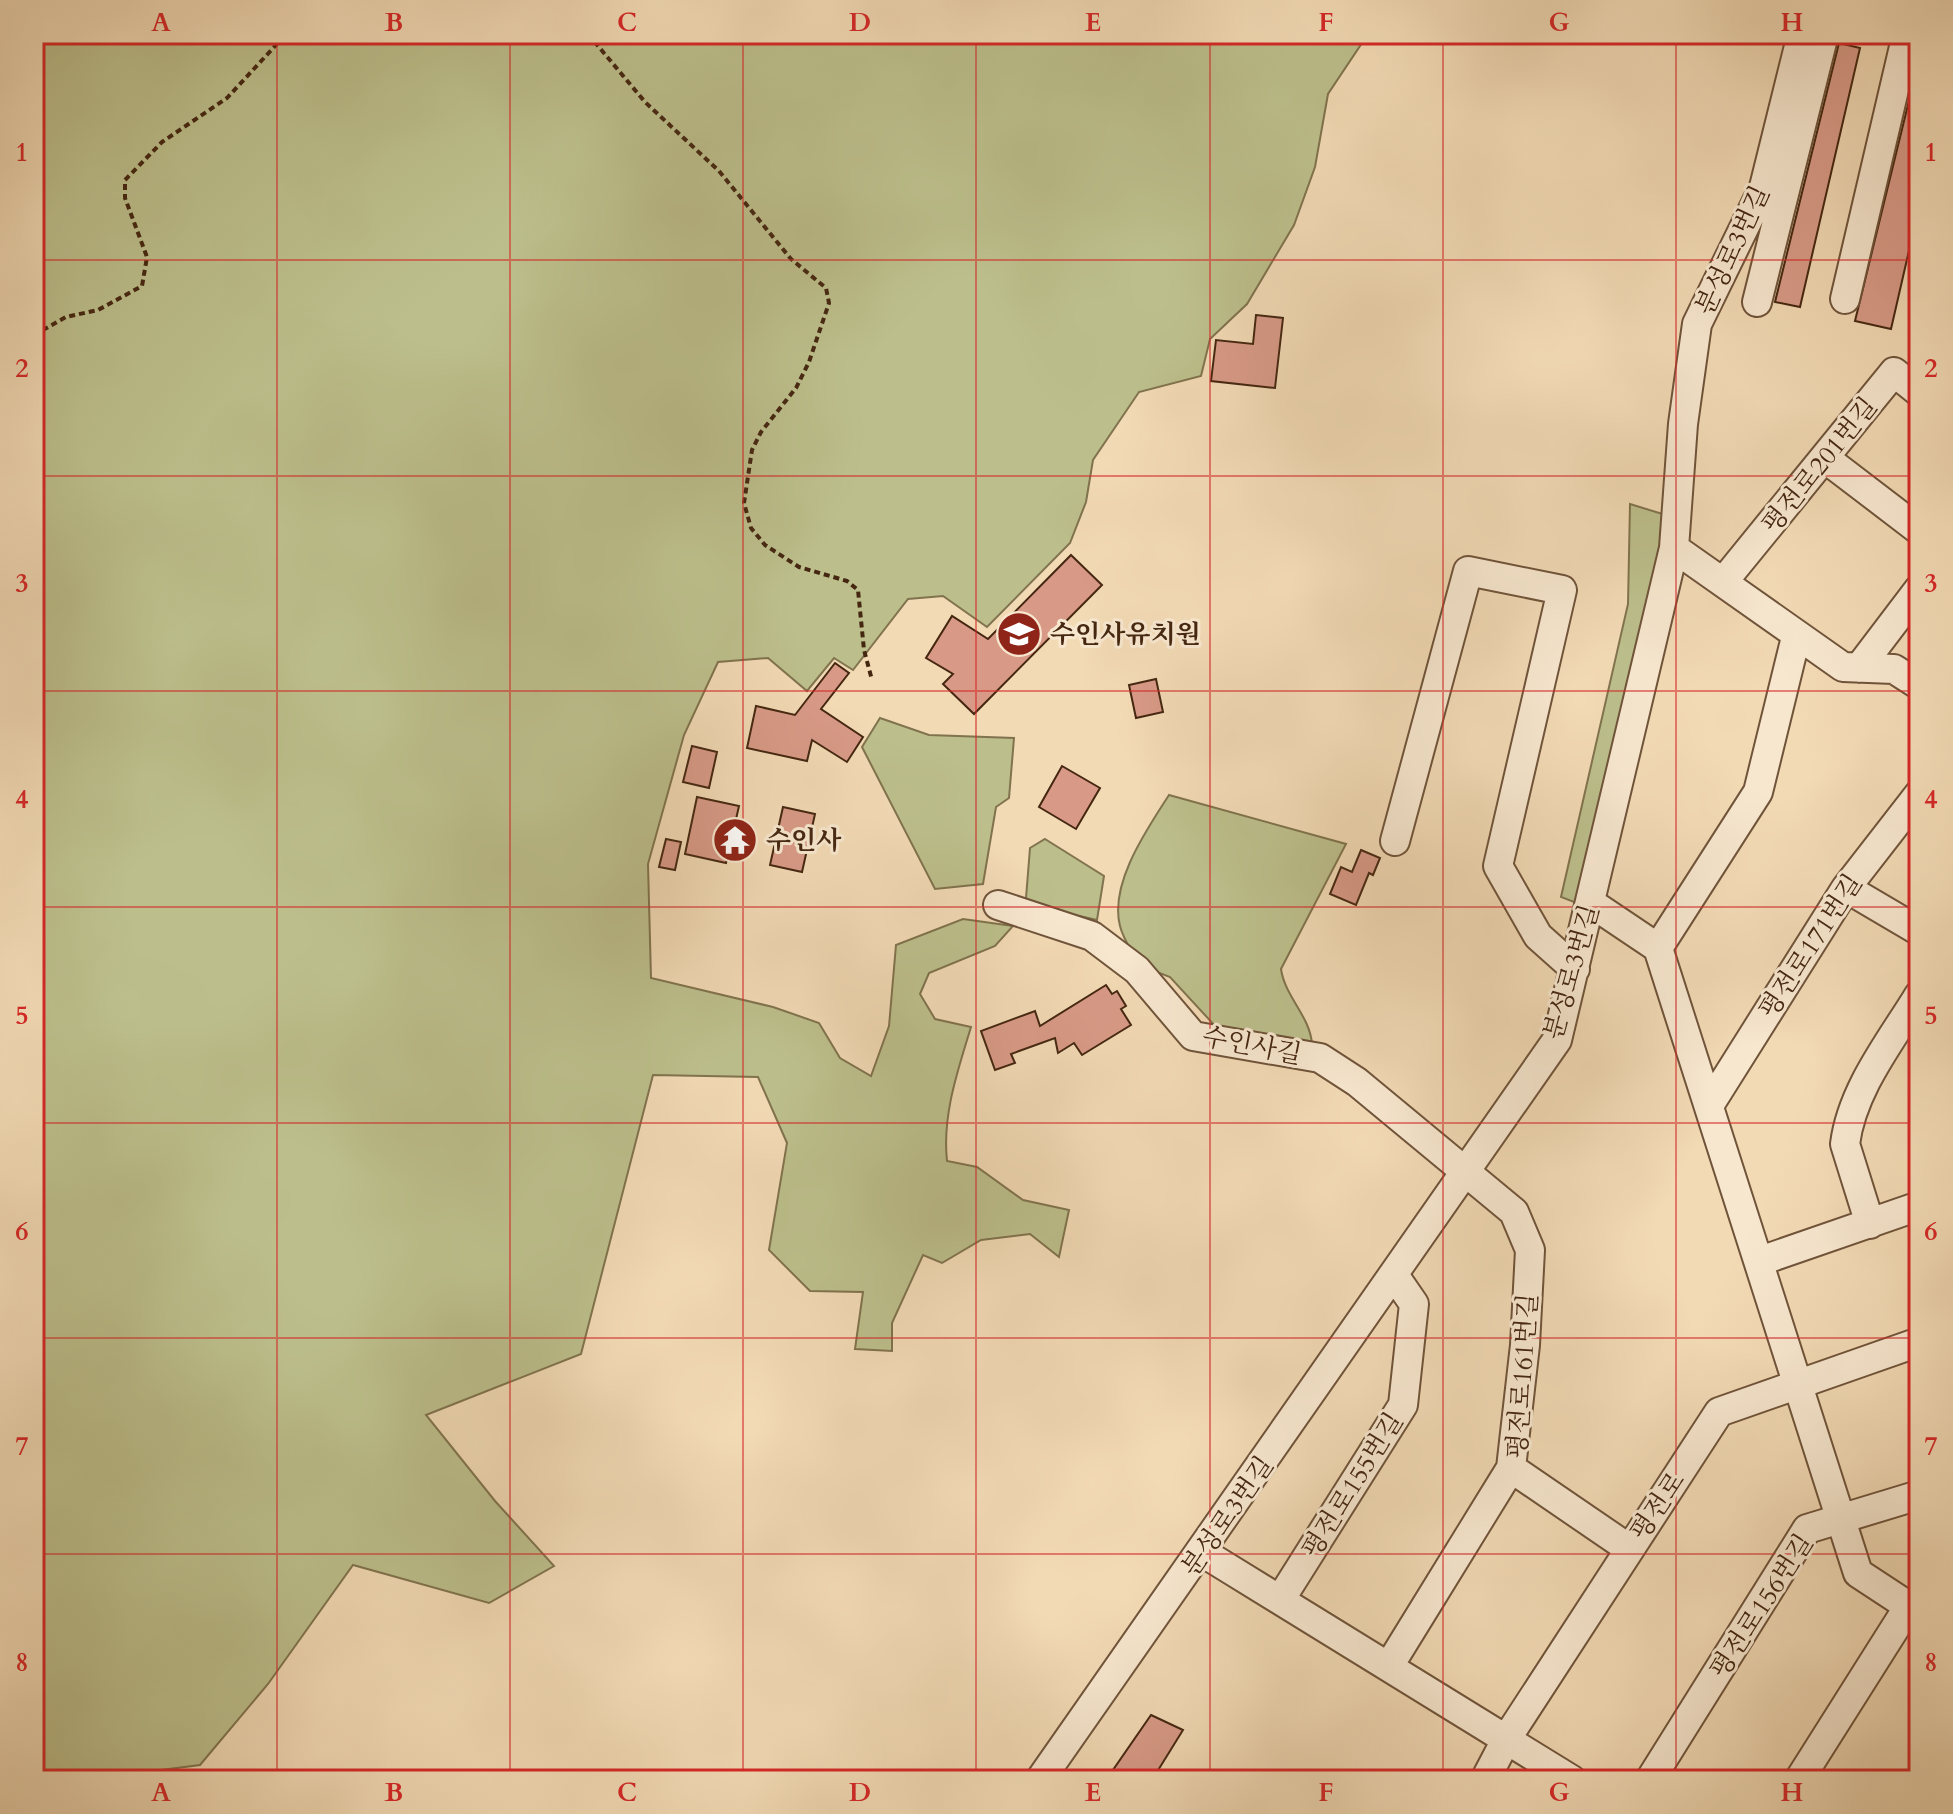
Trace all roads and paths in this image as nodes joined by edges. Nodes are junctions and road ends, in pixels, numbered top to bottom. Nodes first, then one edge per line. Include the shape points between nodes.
1 (280, 34) edge
2 (588, 34) edge
3 (1802, 34) edge
4 (1824, 34) edge
5 (1904, 37) edge
6 (1845, 299) dead end
7 (1757, 302) dead end
8 (34, 335) edge
9 (1919, 392) edge
10 (1826, 459) junction
11 (1919, 530) edge
12 (1674, 548) junction
13 (1723, 582) junction
14 (1919, 589) edge
15 (1796, 637) junction
16 (1859, 668) junction
17 (872, 680) dead end
18 (1919, 685) edge
19 (1919, 794) edge
20 (1395, 841) dead end
21 (1846, 888) junction
22 (1591, 903) junction
23 (998, 905) dead end
24 (1919, 931) edge
25 (1658, 948) junction
26 (1575, 969) junction
27 (1919, 995) edge
28 (1710, 1104) junction
29 (1465, 1171) junction
30 (1919, 1206) edge
31 (1870, 1224) junction
32 (1760, 1261) junction
33 (1394, 1275) junction
34 (1919, 1342) edge
35 (1797, 1384) junction
36 (1511, 1468) junction
37 (1919, 1495) edge
38 (1841, 1519) junction
39 (1628, 1548) junction
40 (1202, 1552) junction
41 (1280, 1600) junction
42 (1914, 1610) edge
43 (1389, 1666) junction
44 (1507, 1738) junction
45 (1040, 1780) edge
46 (1485, 1780) edge
47 (1572, 1780) edge
48 (1650, 1780) edge
49 (1799, 1780) edge

1 - 8 path via 227,98 162,142 125,180 125,198 147,257 142,286
2 - 17 path via 645,102 719,171 791,259 826,288 829,303 809,362 752,450 744,503 751,528 765,545 799,567 847,581 858,590
3 - 12 street, 분성로3번길 via 1764,187 1697,324
4 - 7 street
5 - 6 street
9 - 10 street, 평전로201번길 via 1894,372
10 - 11 street
10 - 13 street, 평전로201번길
12 - 13 street
12 - 22 street, 분성로3번길
13 - 15 street
14 - 16 street
15 - 16 street via 1843,667
15 - 25 street via 1758,792
16 - 18 street via 1894,669
19 - 21 street, 평전로171번길
20 - 26 street via 1468,571 1562,590 1498,866 1538,936
21 - 24 street
21 - 28 street, 평전로171번길
22 - 25 street
22 - 26 street, 분성로3번길
23 - 29 street, 수인사길 via 1092,936 1137,970 1193,1036 1320,1058
25 - 28 street
26 - 29 street, 분성로3번길 via 1557,1040
27 - 31 street via 1856,1099 1847,1130 1845,1144
28 - 32 street
29 - 33 street, 분성로3번길
29 - 36 street, 평전로161번길 via 1514,1212 1530,1250
30 - 31 street
31 - 32 street
32 - 35 street
33 - 40 street, 분성로3번길
33 - 41 street, 평전로155번길 via 1414,1304 1403,1405
34 - 35 street, 평전로
35 - 38 street
35 - 39 street, 평전로 via 1719,1412
36 - 39 street, 평전로161번길
36 - 43 street
37 - 38 street, 평전로156번길
38 - 42 street via 1858,1573
38 - 48 street, 평전로156번길 via 1807,1529
39 - 44 street, 평전로
40 - 41 street
40 - 45 street, 분성로3번길
41 - 43 street
42 - 49 street
43 - 44 street
44 - 46 street, 평전로
44 - 47 street

